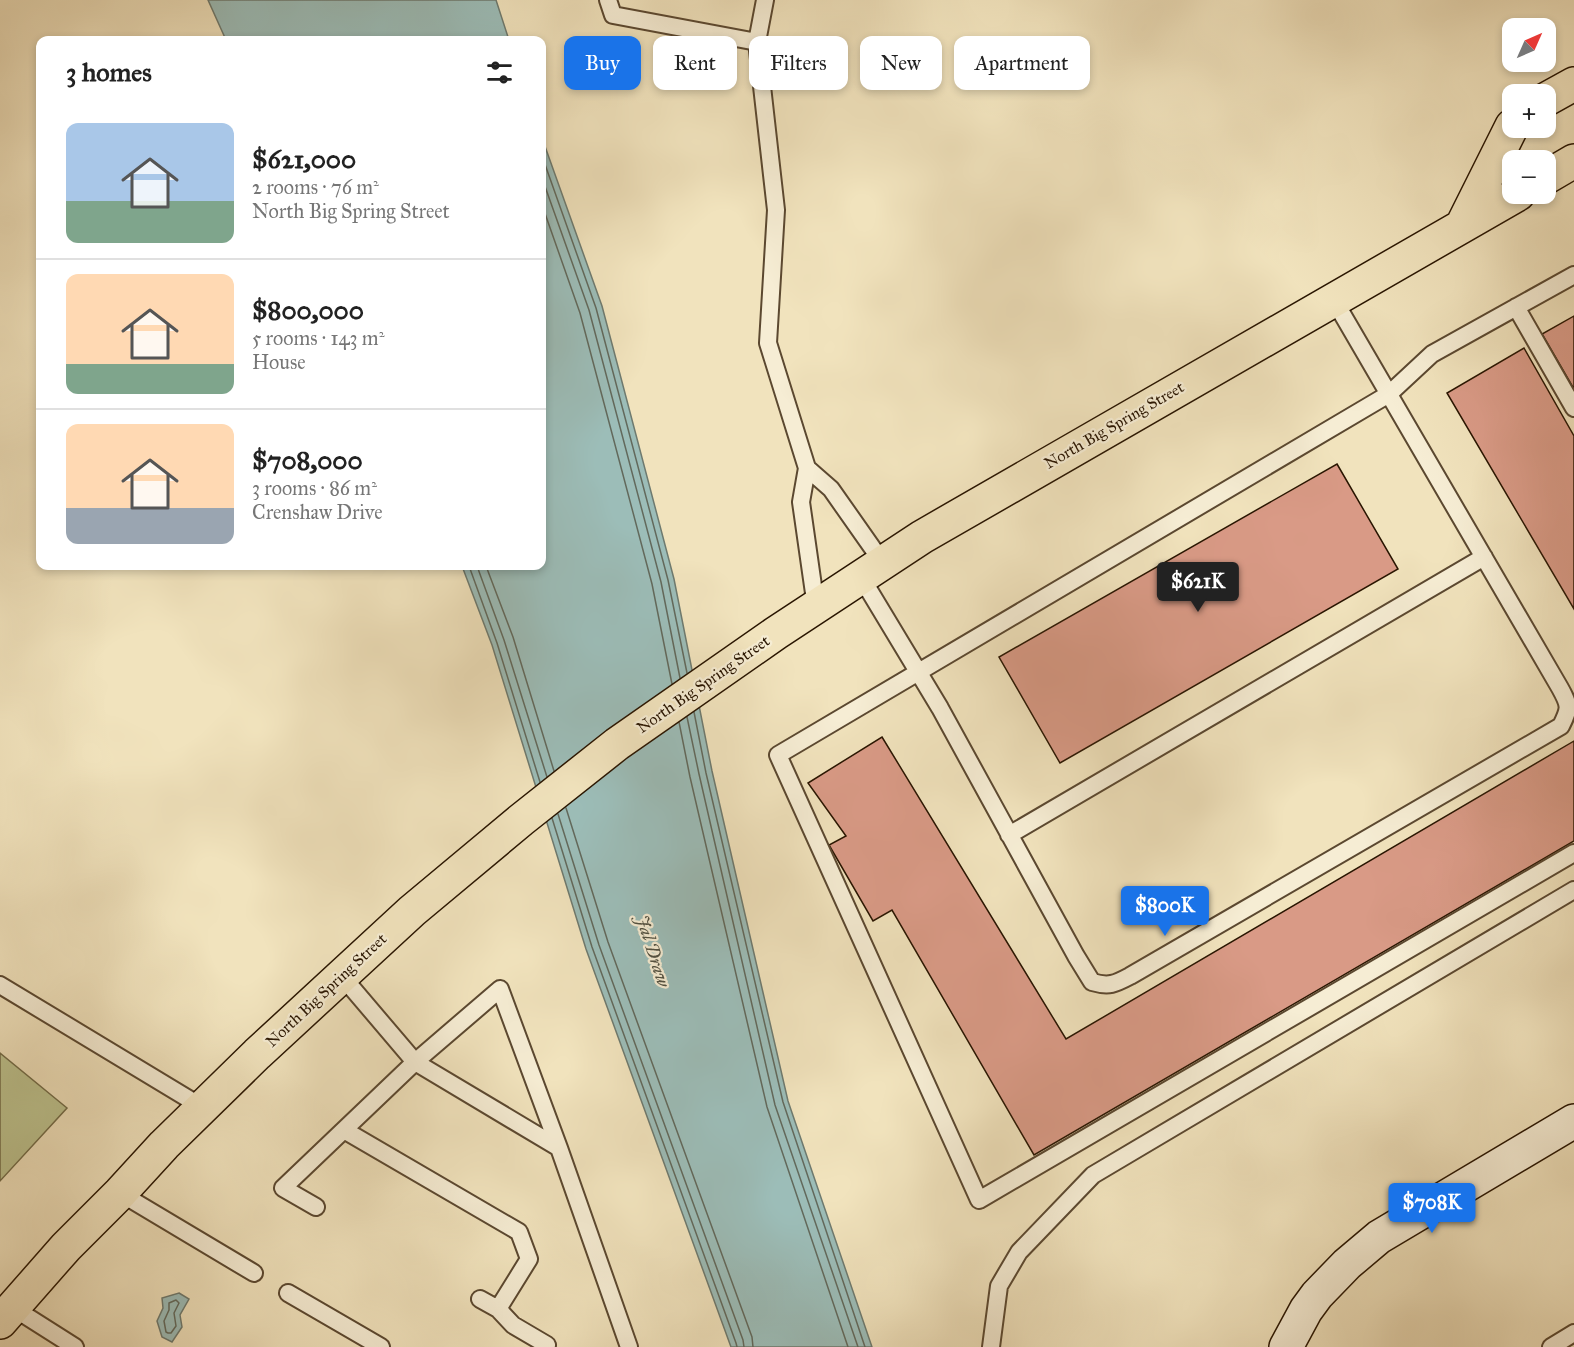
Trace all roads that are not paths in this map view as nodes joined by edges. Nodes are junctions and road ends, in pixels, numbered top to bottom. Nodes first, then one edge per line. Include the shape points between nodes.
1 (608, 0) edge
2 (765, 0) edge
3 (758, 36) edge
4 (749, 40) edge
5 (1574, 84) edge
6 (762, 90) edge
7 (1556, 94) edge
8 (1506, 138) edge
9 (1574, 161) edge
10 (1556, 172) edge
11 (1502, 203) edge
12 (1462, 226) junction
13 (1574, 275) edge
14 (1334, 300) junction
15 (1516, 307) junction
16 (1389, 394) junction
17 (1574, 408) edge
18 (807, 468) junction
19 (1484, 557) junction
20 (872, 570) junction
21 (816, 607) junction
22 (918, 672) junction
23 (1009, 835) junction
24 (1574, 853) edge
25 (1574, 890) edge
26 (341, 975) junction
27 (0, 985) edge
28 (416, 1062) junction
29 (202, 1107) junction
30 (1574, 1121) edge
31 (344, 1130) junction
32 (559, 1148) junction
33 (120, 1193) junction
34 (316, 1207) dead end
35 (254, 1273) dead end
36 (288, 1293) dead end
37 (480, 1299) dead end
38 (498, 1309) junction
39 (6, 1315) edge
40 (1574, 1333) edge
41 (547, 1345) dead end
42 (75, 1347) edge
43 (381, 1347) edge
44 (629, 1347) edge
45 (991, 1347) edge
46 (1286, 1347) edge
47 (1551, 1347) edge

1 - 4 lane via 613,15
2 - 3 lane
5 - 7 highway
6 - 18 lane via 776,210 768,343
8 - 12 highway
9 - 10 highway
11 - 12 highway, North Big Spring Street
12 - 14 highway, North Big Spring Street
13 - 15 lane
14 - 16 lane
14 - 20 highway, North Big Spring Street via 989,497
15 - 16 lane via 1432,354
15 - 17 lane
16 - 19 lane
16 - 22 lane
18 - 20 lane via 831,489
18 - 21 lane via 801,502
19 - 23 lane
19 - 23 lane via 1567,701 1568,712 1561,726 1116,983 1092,982
20 - 21 highway, North Big Spring Street
20 - 22 lane
21 - 26 highway, North Big Spring Street via 617,744 412,911
22 - 23 lane
22 - 24 lane via 778,754 979,1200
25 - 45 lane via 1093,1174 1019,1252 1004,1277 999,1286
26 - 28 lane
26 - 29 highway, North Big Spring Street
27 - 29 lane
28 - 31 lane
28 - 32 lane
28 - 32 lane via 500,989
29 - 33 highway, North Big Spring Street
30 - 46 street via 1379,1237 1317,1295
31 - 34 lane via 283,1188
31 - 38 lane via 519,1232 529,1258
32 - 44 lane
33 - 35 lane
33 - 39 highway, North Big Spring Street
36 - 43 lane
37 - 38 lane
38 - 41 lane via 513,1325
39 - 42 lane
40 - 47 lane

